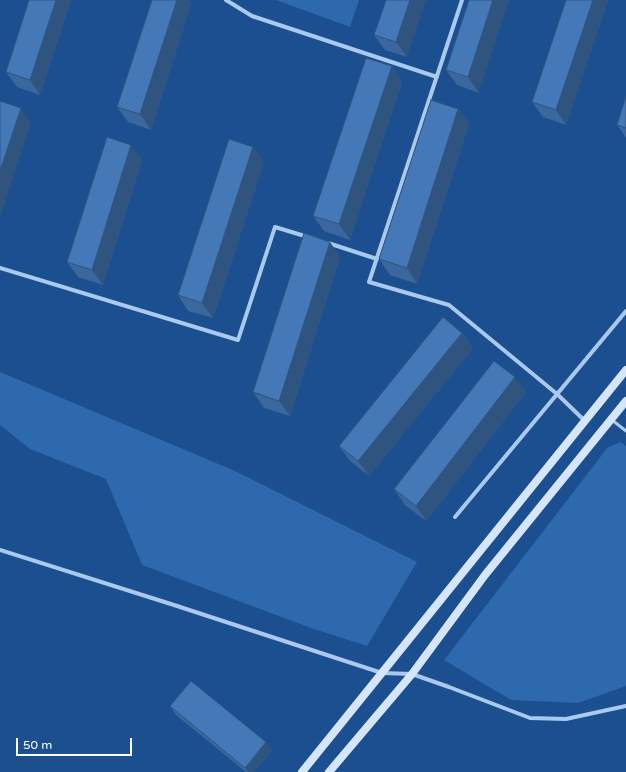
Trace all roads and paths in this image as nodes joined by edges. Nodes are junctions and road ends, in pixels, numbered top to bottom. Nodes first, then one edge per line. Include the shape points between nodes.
1 (226, 0) edge
2 (462, 0) edge
3 (436, 77) junction
4 (312, 238) edge
5 (326, 243) edge
6 (377, 259) junction
7 (0, 268) edge
8 (626, 311) edge
9 (626, 370) edge
10 (557, 394) junction
11 (626, 401) edge
12 (611, 419) junction
13 (585, 421) junction
14 (626, 431) edge
15 (454, 518) dead end
16 (0, 550) edge
17 (382, 673) junction
18 (412, 674) junction
19 (626, 706) edge
20 (302, 772) edge
21 (329, 772) edge

1 - 3 street via 252,16
2 - 3 street
3 - 6 street
4 - 7 street via 275,227 238,340
5 - 6 street
6 - 10 street via 369,282 449,305
8 - 10 street
9 - 13 street
10 - 13 street
10 - 15 street
11 - 12 street
12 - 14 lane
12 - 18 street via 485,575
13 - 17 street
16 - 17 street
17 - 18 street
17 - 20 street
18 - 19 street via 530,718 566,719
18 - 21 street

